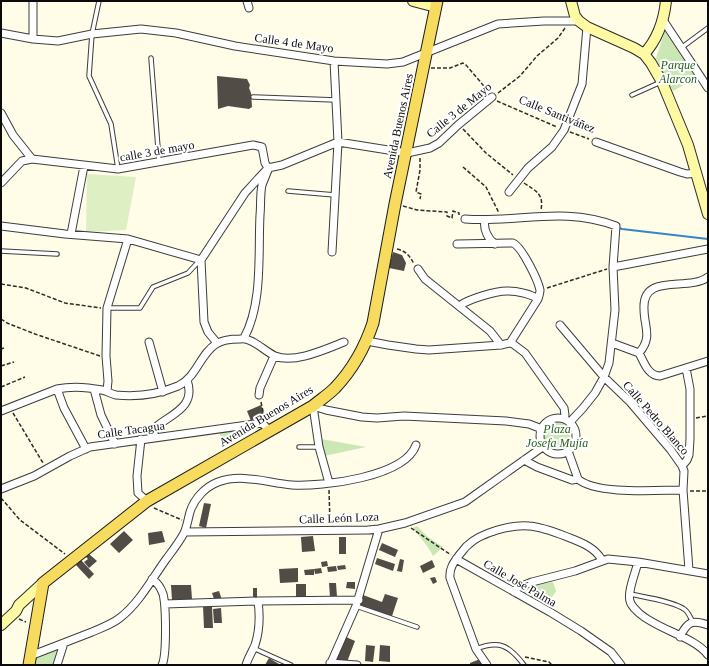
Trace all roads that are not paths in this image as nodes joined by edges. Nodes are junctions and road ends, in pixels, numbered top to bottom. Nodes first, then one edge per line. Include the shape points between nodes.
1 (33, 1) edge
2 (99, 1) edge
3 (413, 1) edge
4 (571, 1) edge
5 (666, 1) edge
6 (437, 4) edge
7 (663, 20) junction
8 (583, 24) junction
9 (708, 28) edge
10 (1, 33) edge
11 (92, 34) junction
12 (33, 39) junction
13 (681, 48) junction
14 (426, 53) junction
15 (644, 54) junction
16 (151, 58) dead end
17 (334, 61) junction
18 (662, 82) junction
19 (708, 88) edge
20 (632, 95) dead end
21 (492, 96) road end
22 (253, 97) dead end
23 (336, 100) junction
24 (1, 113) edge
25 (338, 142) junction
26 (596, 142) road end
27 (407, 153) junction
28 (32, 159) junction
29 (159, 162) junction
30 (84, 166) junction
31 (268, 168) junction
32 (118, 169) junction
33 (696, 174) junction
34 (1, 183) edge
35 (288, 191) dead end
36 (509, 192) dead end
37 (336, 195) junction
38 (708, 214) edge
39 (465, 219) road end
40 (485, 220) junction
41 (1, 226) edge
42 (71, 234) junction
43 (128, 239) junction
44 (457, 244) dead end
45 (495, 244) junction
46 (708, 249) edge
47 (1, 251) edge
48 (332, 252) dead end
49 (57, 254) dead end
50 (201, 260) junction
51 (613, 267) junction
52 (418, 269) road end
53 (708, 278) edge
54 (538, 299) junction
55 (459, 306) junction
56 (107, 308) junction
57 (560, 325) dead end
58 (244, 338) junction
59 (367, 341) junction
60 (149, 342) dead end
61 (344, 342) dead end
62 (217, 343) junction
63 (510, 343) junction
64 (612, 343) junction
65 (502, 345) junction
66 (639, 353) junction
67 (274, 356) junction
68 (708, 361) edge
69 (686, 368) junction
70 (604, 377) junction
71 (187, 380) junction
72 (57, 389) junction
73 (94, 389) junction
74 (107, 391) junction
75 (163, 392) junction
76 (259, 395) road end
77 (313, 406) junction
78 (1, 411) edge
79 (567, 420) junction
80 (266, 426) junction
81 (542, 428) junction
82 (154, 438) junction
83 (140, 439) junction
84 (116, 444) junction
85 (416, 445) dead end
86 (299, 446) dead end
87 (544, 446) junction
88 (319, 447) junction
89 (86, 449) junction
90 (568, 451) junction
91 (524, 460) junction
92 (682, 466) junction
93 (578, 479) junction
94 (329, 483) junction
95 (1, 489) edge
96 (683, 490) junction
97 (147, 501) junction
98 (379, 529) junction
99 (185, 532) junction
100 (456, 559) junction
101 (602, 560) junction
102 (638, 562) junction
103 (689, 570) junction
104 (708, 574) edge
105 (152, 579) junction
106 (43, 583) junction
107 (514, 592) junction
108 (630, 594) junction
109 (258, 601) junction
110 (358, 603) junction
111 (164, 604) junction
112 (6, 616) edge
113 (692, 622) junction
114 (1, 625) edge
115 (708, 625) edge
116 (417, 627) dead end
117 (680, 637) junction
118 (64, 643) junction
119 (253, 648) junction
120 (476, 649) junction
121 (708, 655) edge
122 (29, 661) edge
123 (330, 664) edge
124 (57, 665) edge
125 (162, 665) edge
126 (246, 665) edge
127 (291, 665) edge
128 (357, 665) edge
129 (487, 665) edge
130 (524, 665) edge
131 (621, 665) edge

1 - 12 street
2 - 11 lane
3 - 6 main road
4 - 8 main road via 575,16
5 - 7 main road
6 - 14 main road, Avenida Buenos Aires
7 - 13 street
7 - 15 main road
8 - 14 street, Calle 4 de Mayo via 567,20 498,24
8 - 15 main road
8 - 36 street via 582,84 564,130 552,147 528,168
9 - 13 lane
10 - 12 street, Calle 4 de Mayo
11 - 12 street, Calle 4 de Mayo via 58,41
11 - 17 street, Calle 4 de Mayo via 141,29 176,32 235,46
11 - 32 lane via 89,76 111,124
13 - 19 street
14 - 17 street, Calle 4 de Mayo via 404,62 387,64
14 - 27 main road, Avenida Buenos Aires
15 - 18 main road via 652,62
16 - 29 lane
17 - 23 street
18 - 20 lane
18 - 33 main road via 688,145
21 - 27 street, Calle 3 de Mayo via 439,143 430,148
22 - 23 lane
23 - 25 street
24 - 28 street via 13,135
25 - 27 street, Calle 3 de Mayo
25 - 31 street via 282,165
25 - 37 street
26 - 33 street, Calle Santiváñez via 680,172
27 - 59 main road, Avenida Buenos Aires via 373,323
28 - 30 street, calle 3 de mayo
28 - 34 street via 22,161
29 - 31 street, calle 3 de mayo via 256,145 262,147
29 - 32 street, calle 3 de mayo
30 - 32 street, calle 3 de mayo
30 - 42 street
31 - 50 street via 245,193
31 - 58 street via 261,195 256,298
33 - 38 main road
35 - 37 lane
37 - 48 street
39 - 40 street
40 - 45 street via 488,237
40 - 51 street via 540,216 575,216 600,220 616,226
41 - 42 street
42 - 43 street
43 - 50 street
43 - 56 street
44 - 45 street
45 - 54 street via 513,243 519,246 540,291
46 - 51 street
47 - 49 lane
50 - 56 lane via 188,272 154,287 140,308
50 - 62 street via 204,322
51 - 64 street via 615,310
52 - 55 street via 425,279
53 - 66 street via 697,283 653,288 647,292 644,297 644,310 647,336
54 - 55 street via 507,291 468,301
54 - 63 street
55 - 65 street via 490,331
56 - 74 street
57 - 70 street, Calle Pedro Blanco
58 - 62 street
58 - 67 street
59 - 65 street via 429,350
59 - 77 main road, Avenida Buenos Aires via 335,388
60 - 75 street
61 - 67 street via 303,356
62 - 71 street
63 - 65 street
63 - 79 street via 525,353 564,408
64 - 66 street
64 - 70 street
66 - 69 street via 649,372 656,376
67 - 76 street
68 - 69 street
69 - 92 street via 691,418 689,455
70 - 79 street via 583,408
70 - 92 street, Calle Pedro Blanco via 635,408
71 - 75 street
71 - 82 street via 190,390 188,401 154,429
72 - 73 street
72 - 78 street
72 - 89 street
73 - 74 street
73 - 84 street via 101,415
74 - 75 street via 122,395
77 - 80 main road, Avenida Buenos Aires
77 - 81 street via 362,417 404,416 512,422
77 - 88 street
79 - 81 street via 553,419
79 - 90 street via 573,426 576,437
80 - 82 street, Calle Tacagua
80 - 97 main road, Avenida Buenos Aires
81 - 87 street via 541,440
82 - 83 street, Calle Tacagua
83 - 84 street, Calle Tacagua
83 - 97 street via 138,493
84 - 89 street, Calle Tacagua
85 - 94 street via 408,458 390,469 373,475
86 - 88 lane
87 - 90 street via 557,454
87 - 91 street, Calle León Loza
88 - 94 street
89 - 95 street, Calle Tacagua via 34,476
90 - 93 street
91 - 93 street via 572,480
91 - 98 street, Calle León Loza via 465,502 405,523
92 - 96 street, Calle Pedro Blanco
93 - 96 street via 588,486 608,489
94 - 99 street via 294,485 240,479 218,482 200,494 190,511
96 - 103 street, Calle Pedro Blanco
97 - 106 main road, Avenida Buenos Aires
98 - 99 street, Calle León Loza
98 - 110 street
99 - 105 street
100 - 101 street via 478,538 521,526 540,528 581,543
100 - 107 street, Calle José Palma
100 - 120 street via 450,569 450,578
101 - 102 street
101 - 107 street via 575,571 532,582 517,588
102 - 103 street
102 - 108 street
103 - 104 street
105 - 111 street via 161,588
105 - 118 street via 120,618
106 - 112 main road, Avenida Buenos Aires via 19,604 12,606
106 - 122 main road
107 - 131 street, Calle José Palma via 599,643
108 - 113 lane via 684,608
108 - 117 street via 632,605 644,617
109 - 110 street
109 - 111 street
109 - 119 street via 260,616
110 - 116 lane
110 - 123 street
111 - 125 street via 166,648
112 - 114 main road, Avenida Buenos Aires
113 - 115 street
113 - 117 street
117 - 121 street via 699,646
118 - 122 street
118 - 124 street
119 - 126 street
119 - 127 lane
120 - 129 street
120 - 130 lane via 498,644 506,647
123 - 128 street

